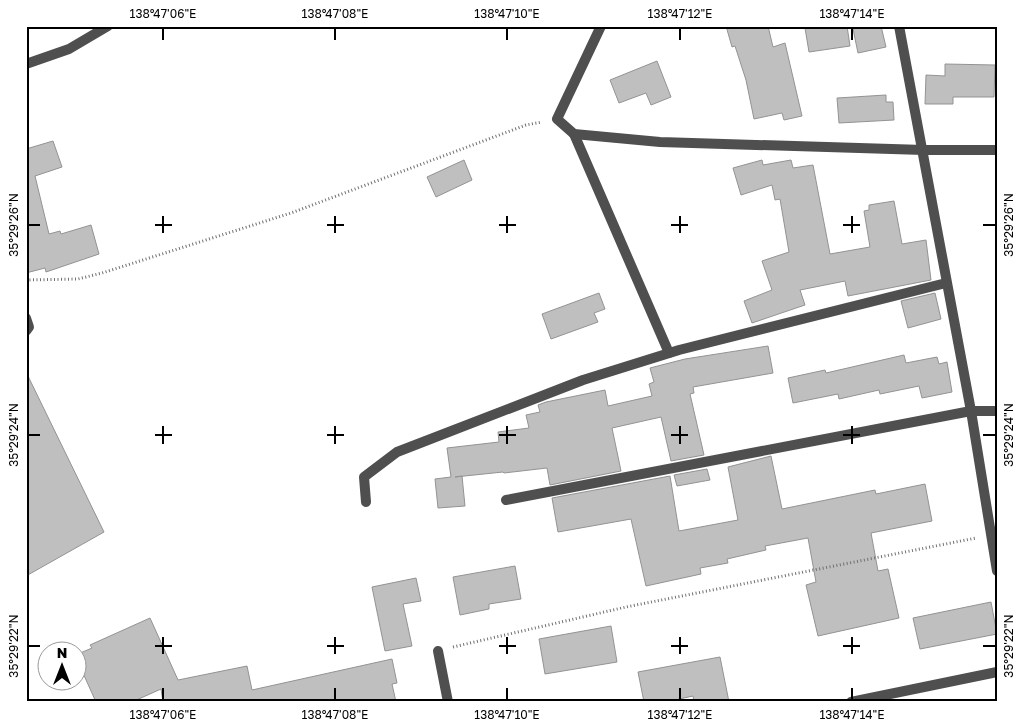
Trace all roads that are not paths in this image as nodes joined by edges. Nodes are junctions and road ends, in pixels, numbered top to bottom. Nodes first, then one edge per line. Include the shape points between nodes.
1 (108, 26) edge
2 (601, 26) edge
3 (899, 26) edge
4 (26, 64) edge
5 (574, 134) junction
6 (924, 150) junction
7 (997, 150) edge
8 (946, 283) junction
9 (26, 318) edge
10 (26, 331) edge
11 (669, 353) junction
12 (971, 411) junction
13 (997, 411) edge
14 (506, 500) dead end
15 (366, 502) dead end
16 (997, 571) edge
17 (438, 651) road end
18 (997, 672) edge
19 (448, 702) edge
20 (851, 702) edge

1 - 4 street via 68,49
2 - 5 street via 557,118
3 - 6 street
5 - 6 street via 660,142
5 - 11 street
6 - 7 street
6 - 8 street
8 - 11 street
8 - 12 street
9 - 10 street via 29,327
11 - 15 street via 583,380 397,452 364,477
12 - 13 street
12 - 14 street
12 - 16 street
17 - 19 street
18 - 20 street

